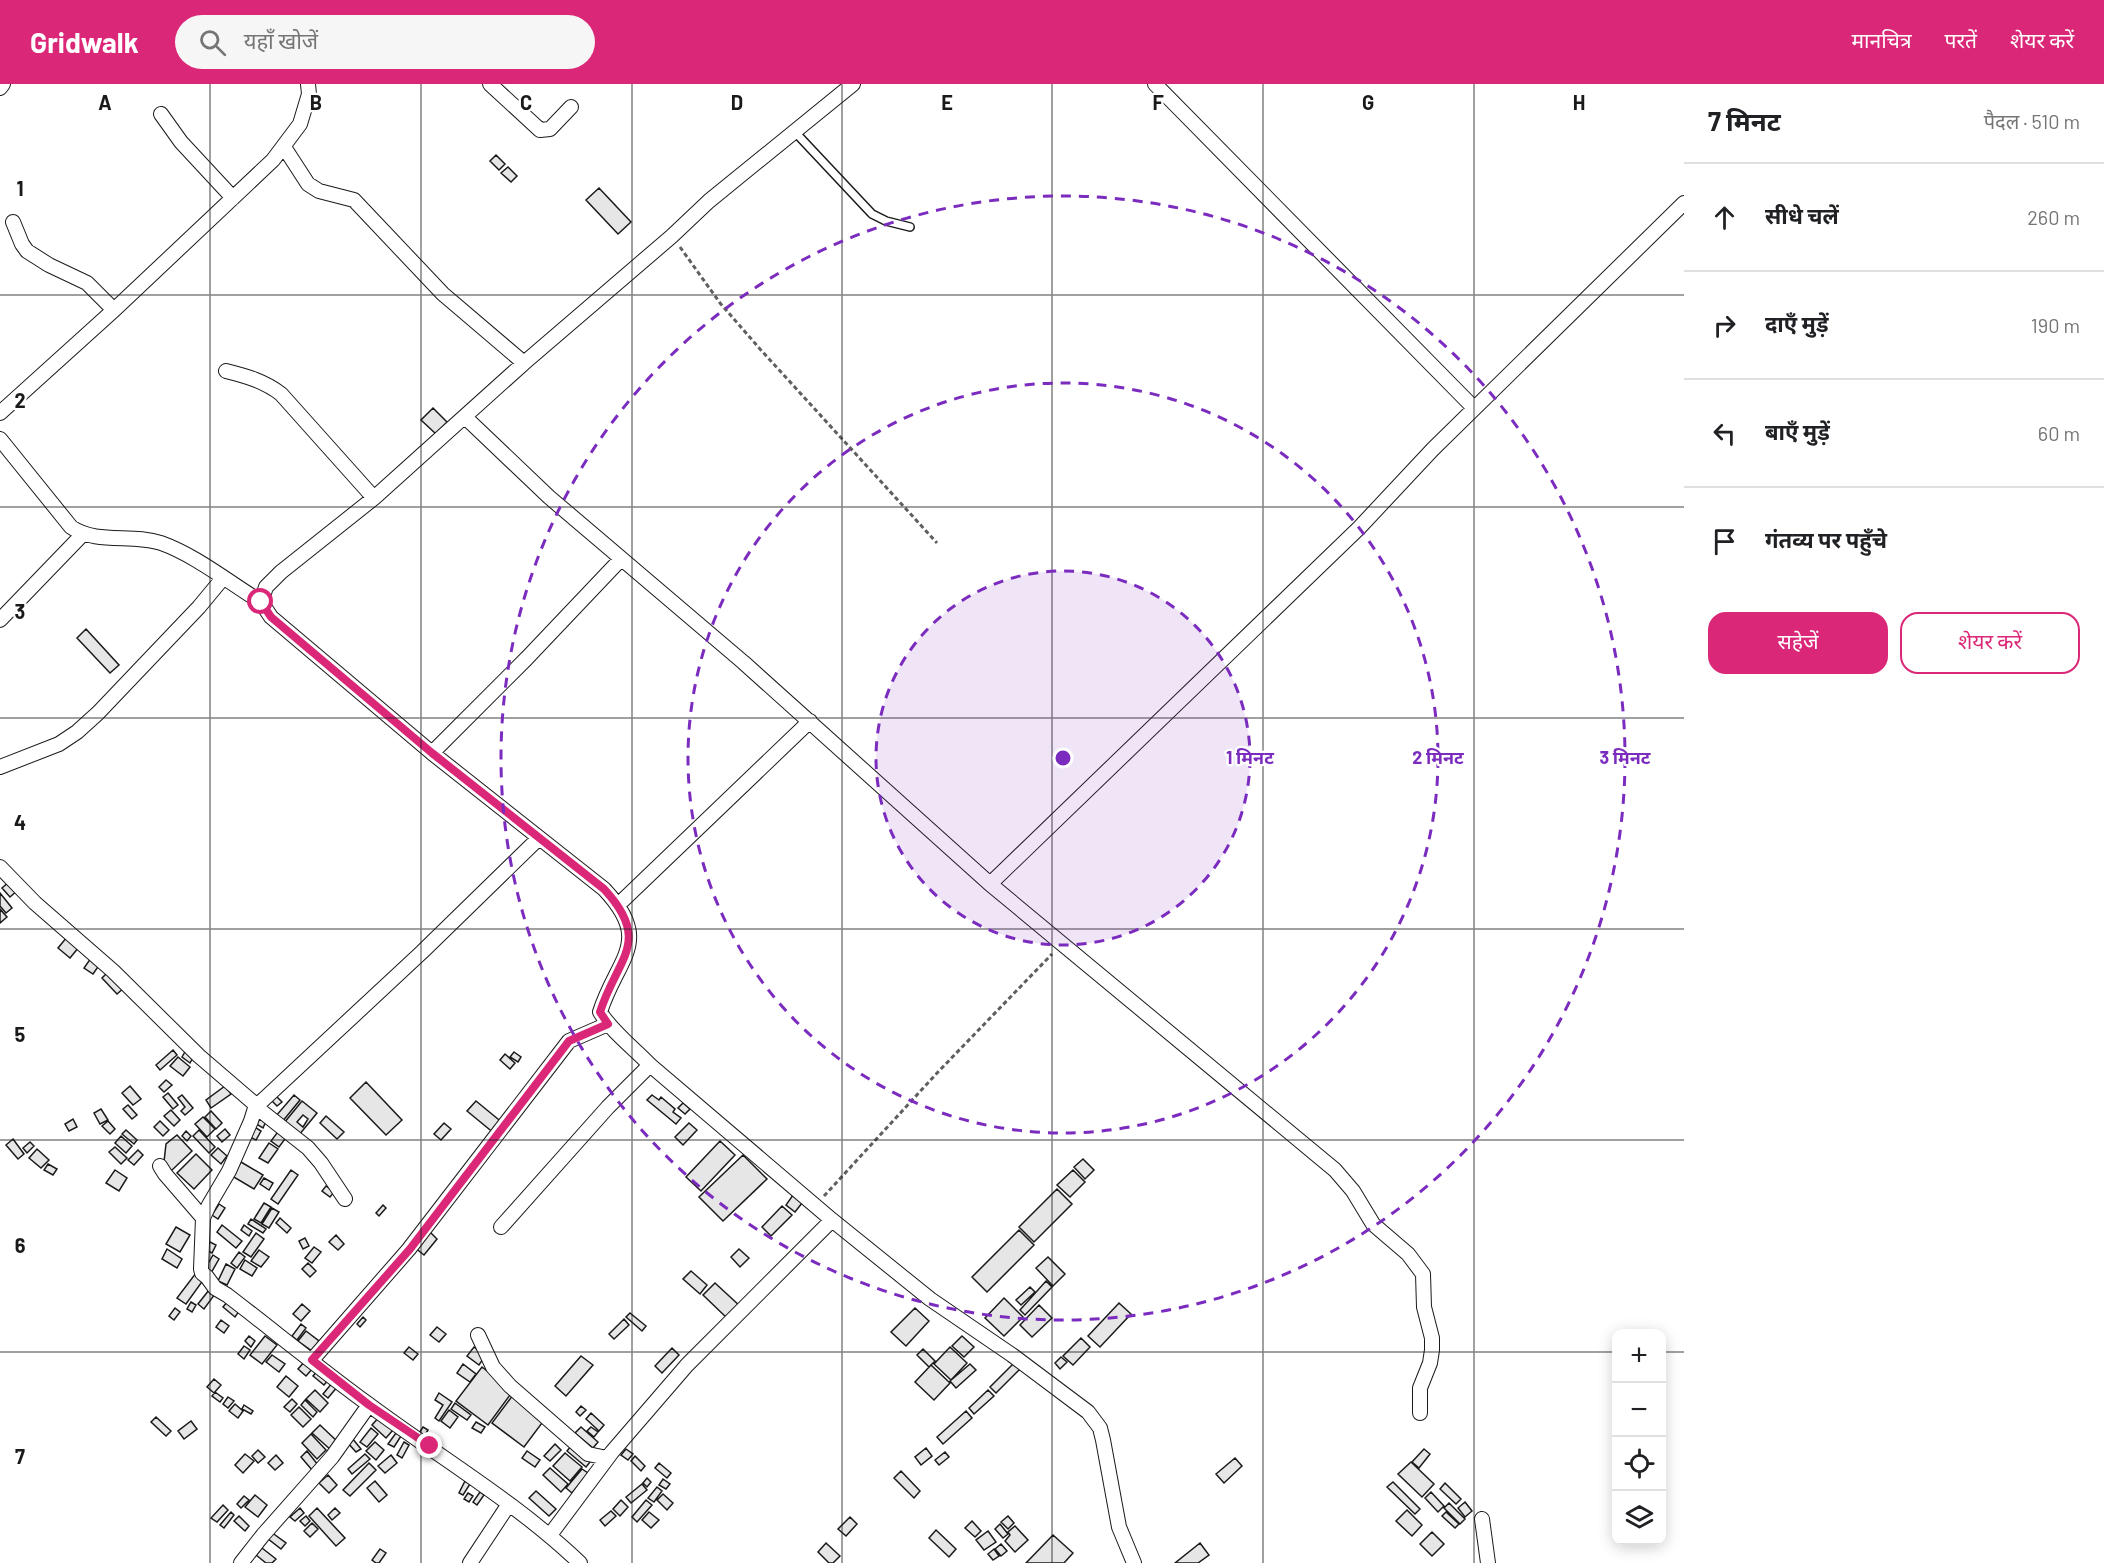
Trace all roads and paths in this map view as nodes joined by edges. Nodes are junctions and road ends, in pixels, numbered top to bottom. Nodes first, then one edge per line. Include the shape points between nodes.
1 (3, 84) edge
2 (308, 84) edge
3 (490, 84) edge
4 (853, 84) edge
5 (1155, 84) edge
6 (0, 88) edge
7 (571, 107) dead end
8 (161, 114) dead end
9 (794, 130) junction
10 (284, 147) junction
11 (233, 198) junction
12 (1684, 202) edge
13 (13, 222) dead end
14 (910, 227) dead end
15 (672, 236) junction
16 (114, 310) junction
17 (524, 363) junction
18 (226, 370) dead end
19 (1474, 408) junction
20 (0, 413) edge
21 (465, 417) junction
22 (0, 439) edge
23 (374, 498) junction
24 (83, 534) junction
25 (937, 543) dead end
26 (621, 559) junction
27 (223, 578) junction
28 (261, 602) junction
29 (0, 620) edge
30 (810, 721) junction
31 (432, 753) junction
32 (0, 767) edge
33 (539, 838) junction
34 (3, 876) edge
35 (990, 884) junction
36 (618, 904) junction
37 (1062, 945) junction
38 (608, 1024) junction
39 (650, 1065) junction
40 (256, 1106) junction
41 (160, 1166) dead end
42 (345, 1199) dead end
43 (816, 1205) junction
44 (204, 1218) junction
45 (832, 1220) junction
46 (501, 1227) dead end
47 (478, 1335) dead end
48 (312, 1360) junction
49 (369, 1405) junction
50 (1420, 1413) dead end
51 (607, 1458) junction
52 (509, 1504) junction
53 (1482, 1519) dead end
54 (550, 1534) junction
55 (241, 1563) edge
56 (470, 1563) edge
57 (580, 1563) edge
58 (1134, 1563) edge
59 (1488, 1563) edge

1 - 6 street
2 - 10 street via 300,124
3 - 7 street via 540,130 550,129
4 - 9 street
5 - 19 street
8 - 11 street via 181,142
9 - 14 lane via 872,213
9 - 15 street
10 - 11 street
10 - 17 street via 308,184 354,200 443,294
11 - 16 street
12 - 19 street
13 - 16 street via 27,251 87,283
15 - 17 street
15 - 25 path via 720,303
16 - 20 street
17 - 21 street
18 - 23 street via 270,385 281,394
19 - 35 street via 1359,528
21 - 23 street
21 - 26 street
22 - 24 street via 71,527
23 - 28 street via 271,581
24 - 27 street via 162,543
24 - 29 street
26 - 30 street
26 - 31 street
27 - 28 street
27 - 32 street via 77,732 59,744
28 - 31 street via 271,617
30 - 35 street
30 - 36 street
31 - 33 street
33 - 36 street
33 - 40 street
34 - 40 street via 113,971
35 - 37 street
36 - 38 street via 630,930 629,945 600,1012
37 - 43 path
37 - 50 street via 1335,1170 1373,1224 1419,1267 1432,1338 1431,1363 1420,1388
38 - 39 street
38 - 48 street via 569,1041 410,1249
39 - 43 street
39 - 46 street
40 - 42 street via 308,1148
40 - 44 street
41 - 44 street
43 - 45 street
44 - 48 street via 202,1273 215,1288
45 - 51 street via 687,1365
45 - 58 street via 930,1299 1095,1419 1103,1440 1119,1527
47 - 51 street via 493,1367 510,1386 588,1454
48 - 49 street
49 - 52 street
49 - 55 street via 332,1457
51 - 54 street
52 - 54 street
52 - 56 street
53 - 59 street
54 - 57 street

